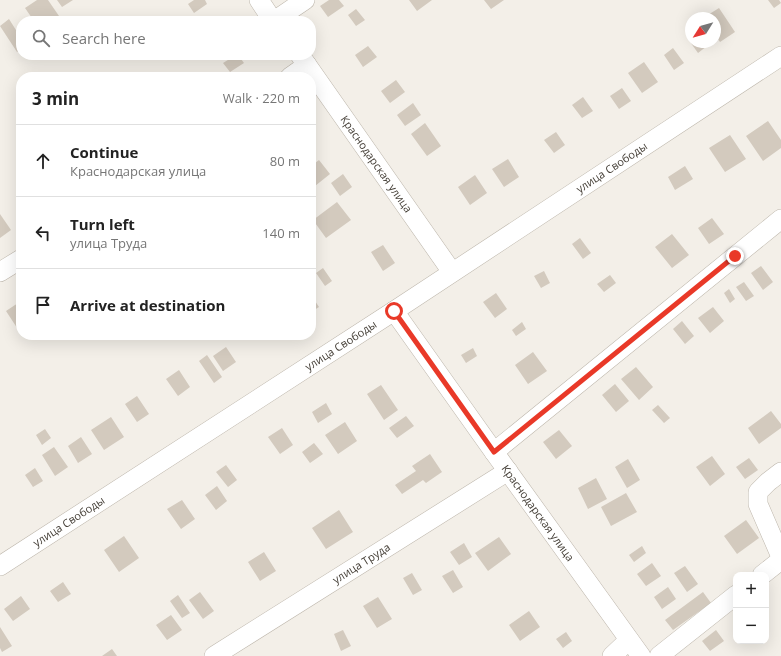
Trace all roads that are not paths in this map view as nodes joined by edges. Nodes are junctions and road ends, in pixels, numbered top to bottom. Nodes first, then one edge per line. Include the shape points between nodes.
1 (259, 0) edge
2 (305, 0) edge
3 (270, 16) edge
4 (281, 16) edge
5 (781, 56) edge
6 (304, 60) edge
7 (294, 72) edge
8 (312, 72) edge
9 (316, 77) edge
10 (781, 219) edge
11 (16, 262) edge
12 (0, 272) edge
13 (452, 272) junction
14 (394, 311) junction
15 (494, 452) junction
16 (508, 471) junction
17 (781, 472) edge
18 (781, 557) edge
19 (781, 560) edge
20 (0, 566) edge
21 (766, 572) edge
22 (733, 598) edge
23 (628, 640) junction
24 (214, 656) edge
25 (612, 656) edge
26 (641, 656) edge
27 (659, 656) edge

1 - 3 street
2 - 4 street
5 - 13 street, улица Свободы
6 - 7 street
6 - 8 street, Краснодарская улица
9 - 13 street, Краснодарская улица
10 - 15 street
11 - 12 street
13 - 14 street, улица Свободы
14 - 15 street, Краснодарская улица
14 - 20 street, улица Свободы
15 - 16 street, Краснодарская улица
16 - 23 street, Краснодарская улица
16 - 24 street, улица Труда
17 - 18 street via 758,492 758,504
19 - 21 street
22 - 27 street
23 - 25 street
23 - 26 street, Краснодарская улица

